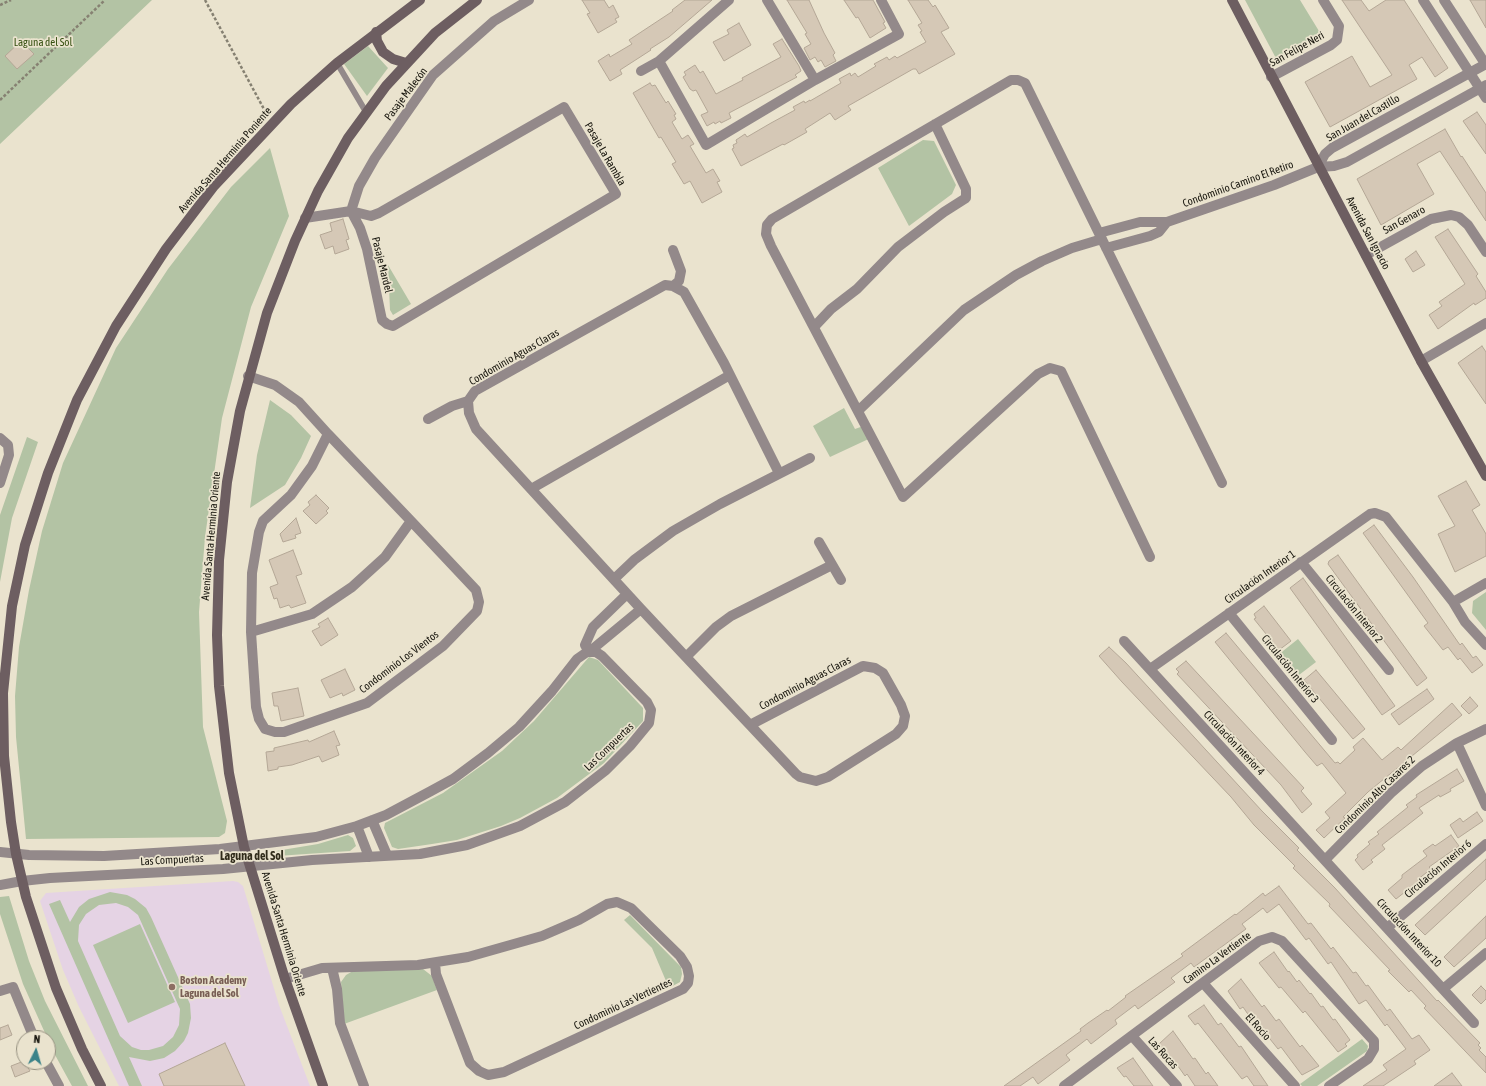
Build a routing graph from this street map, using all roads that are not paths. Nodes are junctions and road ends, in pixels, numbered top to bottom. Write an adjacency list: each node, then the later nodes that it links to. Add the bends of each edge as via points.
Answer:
1 (420, 0): 11 (street, Avenida Santa Herminia Poniente)
2 (477, 0): 14 (street, Avenida Santa Herminia Oriente, via 435,33)
3 (529, 0): 27 (street, Pasaje Malecón, via 494,21 433,76 375,158 359,186)
4 (729, 0): 12 (street)
5 (767, 0): 19 (street)
6 (881, 0): 19 (street, via 898,34)
7 (1232, 0): 18 (street, Avenida San Ignacio)
8 (1323, 0): 18 (street, San Felipe Neri, via 1339,26 1338,40)
9 (1423, 0): 17 (street)
10 (1444, 0): 15 (street)
11 (376, 32): 13 (street, Avenida Santa Herminia Poniente); 14 (street, via 377,41 383,52 393,59)
12 (659, 61): 16 (street); 19 (street, via 706,145)
13 (337, 63): 24 (lane); 81 (street, Avenida Santa Herminia Poniente, via 291,104 242,154 166,249 142,282 112,332 77,400 62,436 24,545 8,635 3,693 4,756)
14 (406, 63): 24 (street, Avenida Santa Herminia Oriente)
15 (1486, 65): 17 (street, San Juan del Castillo)
16 (641, 71)
17 (1470, 72): 20 (street); 21 (street, San Juan del Castillo)
18 (1271, 77): 26 (street, Avenida San Ignacio)
19 (815, 80)
20 (1483, 86): 22 (street); 23 (street)
21 (1429, 95): 23 (street); 26 (street, San Juan del Castillo, via 1332,148)
22 (1486, 98)
23 (1438, 111): 26 (street, via 1347,162 1334,166)
24 (366, 112): 28 (street, Avenida Santa Herminia Oriente, via 333,164)
25 (935, 124): 30 (street, via 1011,80 1025,83); 37 (street, via 966,189 966,198 898,247 858,289 831,309); 37 (street, via 772,219 767,225 766,234 771,246)
26 (1318, 166): 29 (street, Condominio Camino El Retiro); 33 (street, Avenida San Ignacio)
27 (351, 211): 28 (street); 36 (street, Pasaje Mardel, via 367,250 382,320); 36 (street, Pasaje La Rambla, via 371,216 379,214 564,107 616,194 396,325)
28 (305, 218): 40 (street, Avenida Santa Herminia Oriente, via 267,312)
29 (1167, 222): 30 (street, Condominio Camino El Retiro, via 1140,222); 30 (street, Condominio Camino El Retiro, via 1159,232 1150,236)
30 (1102, 240): 42 (street, via 1072,248 1042,261 964,310); 50 (street)
31 (673, 250): 34 (street, via 681,271 679,281)
32 (1486, 252): 33 (street, San Genaro, via 1468,224 1451,215 1431,218)
33 (1366, 255): 38 (street, Avenida San Ignacio)
34 (673, 286): 39 (street, via 684,292); 41 (street, Condominio Aguas Claras, via 665,285 475,391)
35 (1486, 323): 38 (street)
36 (386, 324)
37 (814, 327): 42 (street)
38 (1421, 361): 48 (street, Avenida San Ignacio)
39 (730, 375): 47 (street); 51 (street)
40 (248, 376): 44 (street, Condominio Los Vientos, via 275,385 299,402); 79 (street, Avenida Santa Herminia Oriente, via 227,482 217,620 223,730)
41 (468, 401): 43 (street, via 452,406); 51 (street, Condominio Aguas Claras, via 469,414 476,429)
42 (859, 410): 54 (street, via 903,497 1038,374 1050,368 1060,371)
43 (428, 419)
44 (328, 434): 52 (street, Condominio Los Vientos); 64 (street, Condominio Los Vientos, via 312,466 291,495 273,510 261,526 252,573)
45 (0, 438): 49 (street, via 8,445 9,455)
46 (810, 458): 47 (street)
47 (779, 472): 57 (street, via 673,531 634,560)
48 (1486, 476)
49 (0, 483)
50 (1222, 483)
51 (531, 490): 57 (street, Condominio Aguas Claras)
52 (411, 521): 64 (street, via 386,557 352,587 312,614); 64 (street, Condominio Los Vientos, via 476,590 479,602 477,611 443,646 367,703 284,732 265,729 256,707)
53 (819, 542): 56 (street)
54 (1150, 557)
55 (1301, 562): 61 (street, Circulación Interior 1, via 1370,514 1379,513 1386,517); 63 (street, Circulación Interior 1); 70 (street, Circulación Interior 2)
56 (832, 564): 58 (street); 68 (street, via 731,616)
57 (614, 579): 60 (street, Condominio Aguas Claras)
58 (841, 580)
59 (1486, 583): 61 (street)
60 (627, 594): 62 (street, Condominio Aguas Claras); 67 (street, via 593,627 585,644)
61 (1453, 602): 66 (street, via 1465,622)
62 (641, 609): 67 (street); 68 (street, Condominio Aguas Claras)
63 (1229, 613): 69 (street, Circulación Interior 1); 73 (street, Circulación Interior 3)
64 (250, 632)
65 (1124, 641): 69 (street, Circulación Interior 4)
66 (1486, 645)
67 (589, 652): 76 (street, Las Compuertas, via 579,656 531,714 488,753 453,779); 82 (street, Las Compuertas, via 602,656 649,705 649,723 630,746 606,770 564,802 520,826 486,840 450,849)
68 (686, 657): 71 (street, Condominio Aguas Claras)
69 (1150, 669): 84 (street, Circulación Interior 4)
70 (1389, 670)
71 (750, 725): 71 (street, Condominio Aguas Claras, via 796,774 805,780 816,781 828,777 896,734 903,726 905,716 883,673 875,668 863,666)
72 (1486, 729): 74 (street, Condominio Alto Casares 2)
73 (1332, 740)
74 (1457, 743): 75 (street); 84 (street, Condominio Alto Casares 2, via 1422,766 1391,793)
75 (1486, 806)
76 (372, 820): 77 (street, Las Compuertas); 82 (street)
77 (357, 826): 79 (street, Las Compuertas, via 316,837); 83 (street)
78 (1486, 844): 88 (street, Circulación Interior 6)
79 (244, 847): 81 (street, Las Compuertas, via 135,855); 85 (street, Avenida Santa Herminia Oriente)
80 (0, 852): 81 (street, Las Compuertas)
81 (16, 854): 86 (street, Avenida Santa Herminia Poniente)
82 (387, 855): 83 (street, Las Compuertas)
83 (369, 857): 85 (street, Las Compuertas)
84 (1325, 860): 88 (street, Circulación Interior 10)
85 (251, 867): 86 (street, Las Compuertas); 92 (street, Avenida Santa Herminia Oriente)
86 (22, 881): 87 (street, Las Compuertas); 101 (street, Avenida Santa Herminia Poniente, via 56,988)
87 (0, 885)
88 (1387, 928): 94 (street, Circulación Interior 10)
89 (1486, 953): 94 (street)
90 (434, 963): 90 (street, Condominio Las Vertientes, via 484,954 542,936 592,914 607,904 617,902 631,908 680,956 689,976 688,983 683,989 504,1072 488,1075 470,1063); 91 (street, Condominio Las Vertientes)
91 (332, 968): 92 (street, Condominio Las Vertientes, via 317,969); 103 (street, via 338,994 340,1023)
92 (285, 979): 102 (street, Avenida Santa Herminia Oriente)
93 (1203, 983): 98 (street, Camino La Vertiente); 106 (street, El Rocio); 107 (street, Camino La Vertiente, via 1259,941 1272,937 1282,941 1374,1041 1374,1049 1368,1059)
94 (1443, 989): 96 (street, Circulación Interior 10)
95 (0, 991): 97 (street, via 13,987)
96 (1474, 1023)
97 (31, 1030)
98 (1132, 1036): 104 (street, Camino La Vertiente); 105 (street, Las Rocas)
99 (50, 1070): 100 (street)
100 (58, 1086)
101 (101, 1086)
102 (323, 1086)
103 (364, 1086)
104 (1064, 1086)
105 (1177, 1086)
106 (1295, 1086)
107 (1329, 1086)

